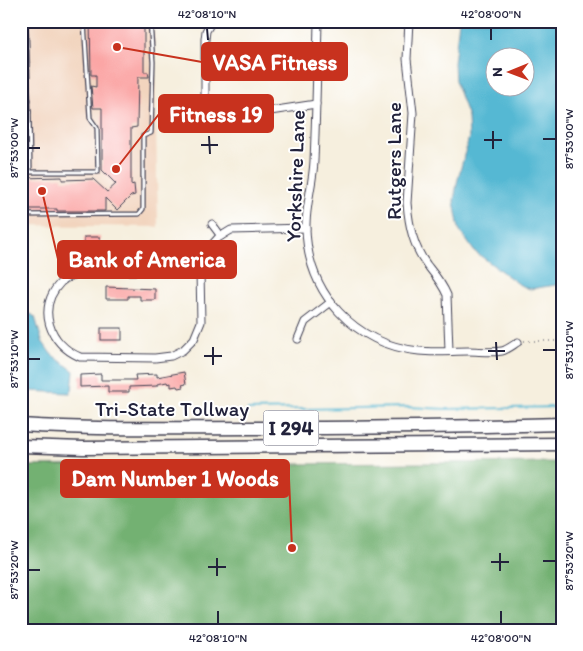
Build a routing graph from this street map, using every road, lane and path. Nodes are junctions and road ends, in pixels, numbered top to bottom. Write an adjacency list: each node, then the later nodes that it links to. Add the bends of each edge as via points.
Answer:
1 (26, 21): 8 (lane)
2 (84, 21): 19 (lane, via 90,118 97,128 98,172)
3 (150, 21): 20 (lane, via 153,62 151,133 143,136 143,210 139,214)
4 (318, 21): 13 (street, Yorkshire Lane)
5 (409, 21): 29 (street, Rutgers Lane, via 407,59 413,114 407,203 416,246 447,294)
6 (210, 22): 16 (street, via 205,40 205,102)
7 (21, 51): 8 (lane)
8 (26, 51): 9 (lane)
9 (26, 60): 10 (lane); 12 (lane)
10 (21, 61)
11 (21, 100): 12 (lane)
12 (29, 100): 14 (lane)
13 (316, 104): 16 (street, via 224,118); 22 (street, Yorkshire Lane, via 313,178)
14 (29, 112): 15 (lane); 19 (lane)
15 (21, 113)
16 (211, 115): 17 (street)
17 (206, 121)
18 (21, 172): 19 (lane)
19 (30, 172)
20 (21, 215)
21 (212, 224): 23 (street)
22 (306, 228): 23 (street, via 231,230); 25 (street, Yorkshire Lane, via 314,270)
23 (221, 236): 24 (street, via 208,249)
24 (200, 271): 24 (street, via 86,271 73,275 62,282 53,294 49,323 54,336 62,347 80,357 171,356 184,350 194,339 201,322)
25 (331, 302): 26 (street, via 305,322); 29 (street, Yorkshire Lane, via 351,324 379,341 407,350)
26 (298, 339)
27 (562, 341): 28 (path)
28 (518, 342): 29 (street, Yorkshire Lane, via 504,351)
29 (449, 351)
30 (562, 424): 31 (highway, Tri-State Tollway / I 294, via 236,428)
31 (21, 425)
32 (562, 444): 33 (highway, Tri-State Tollway / I 294)
33 (21, 446)

